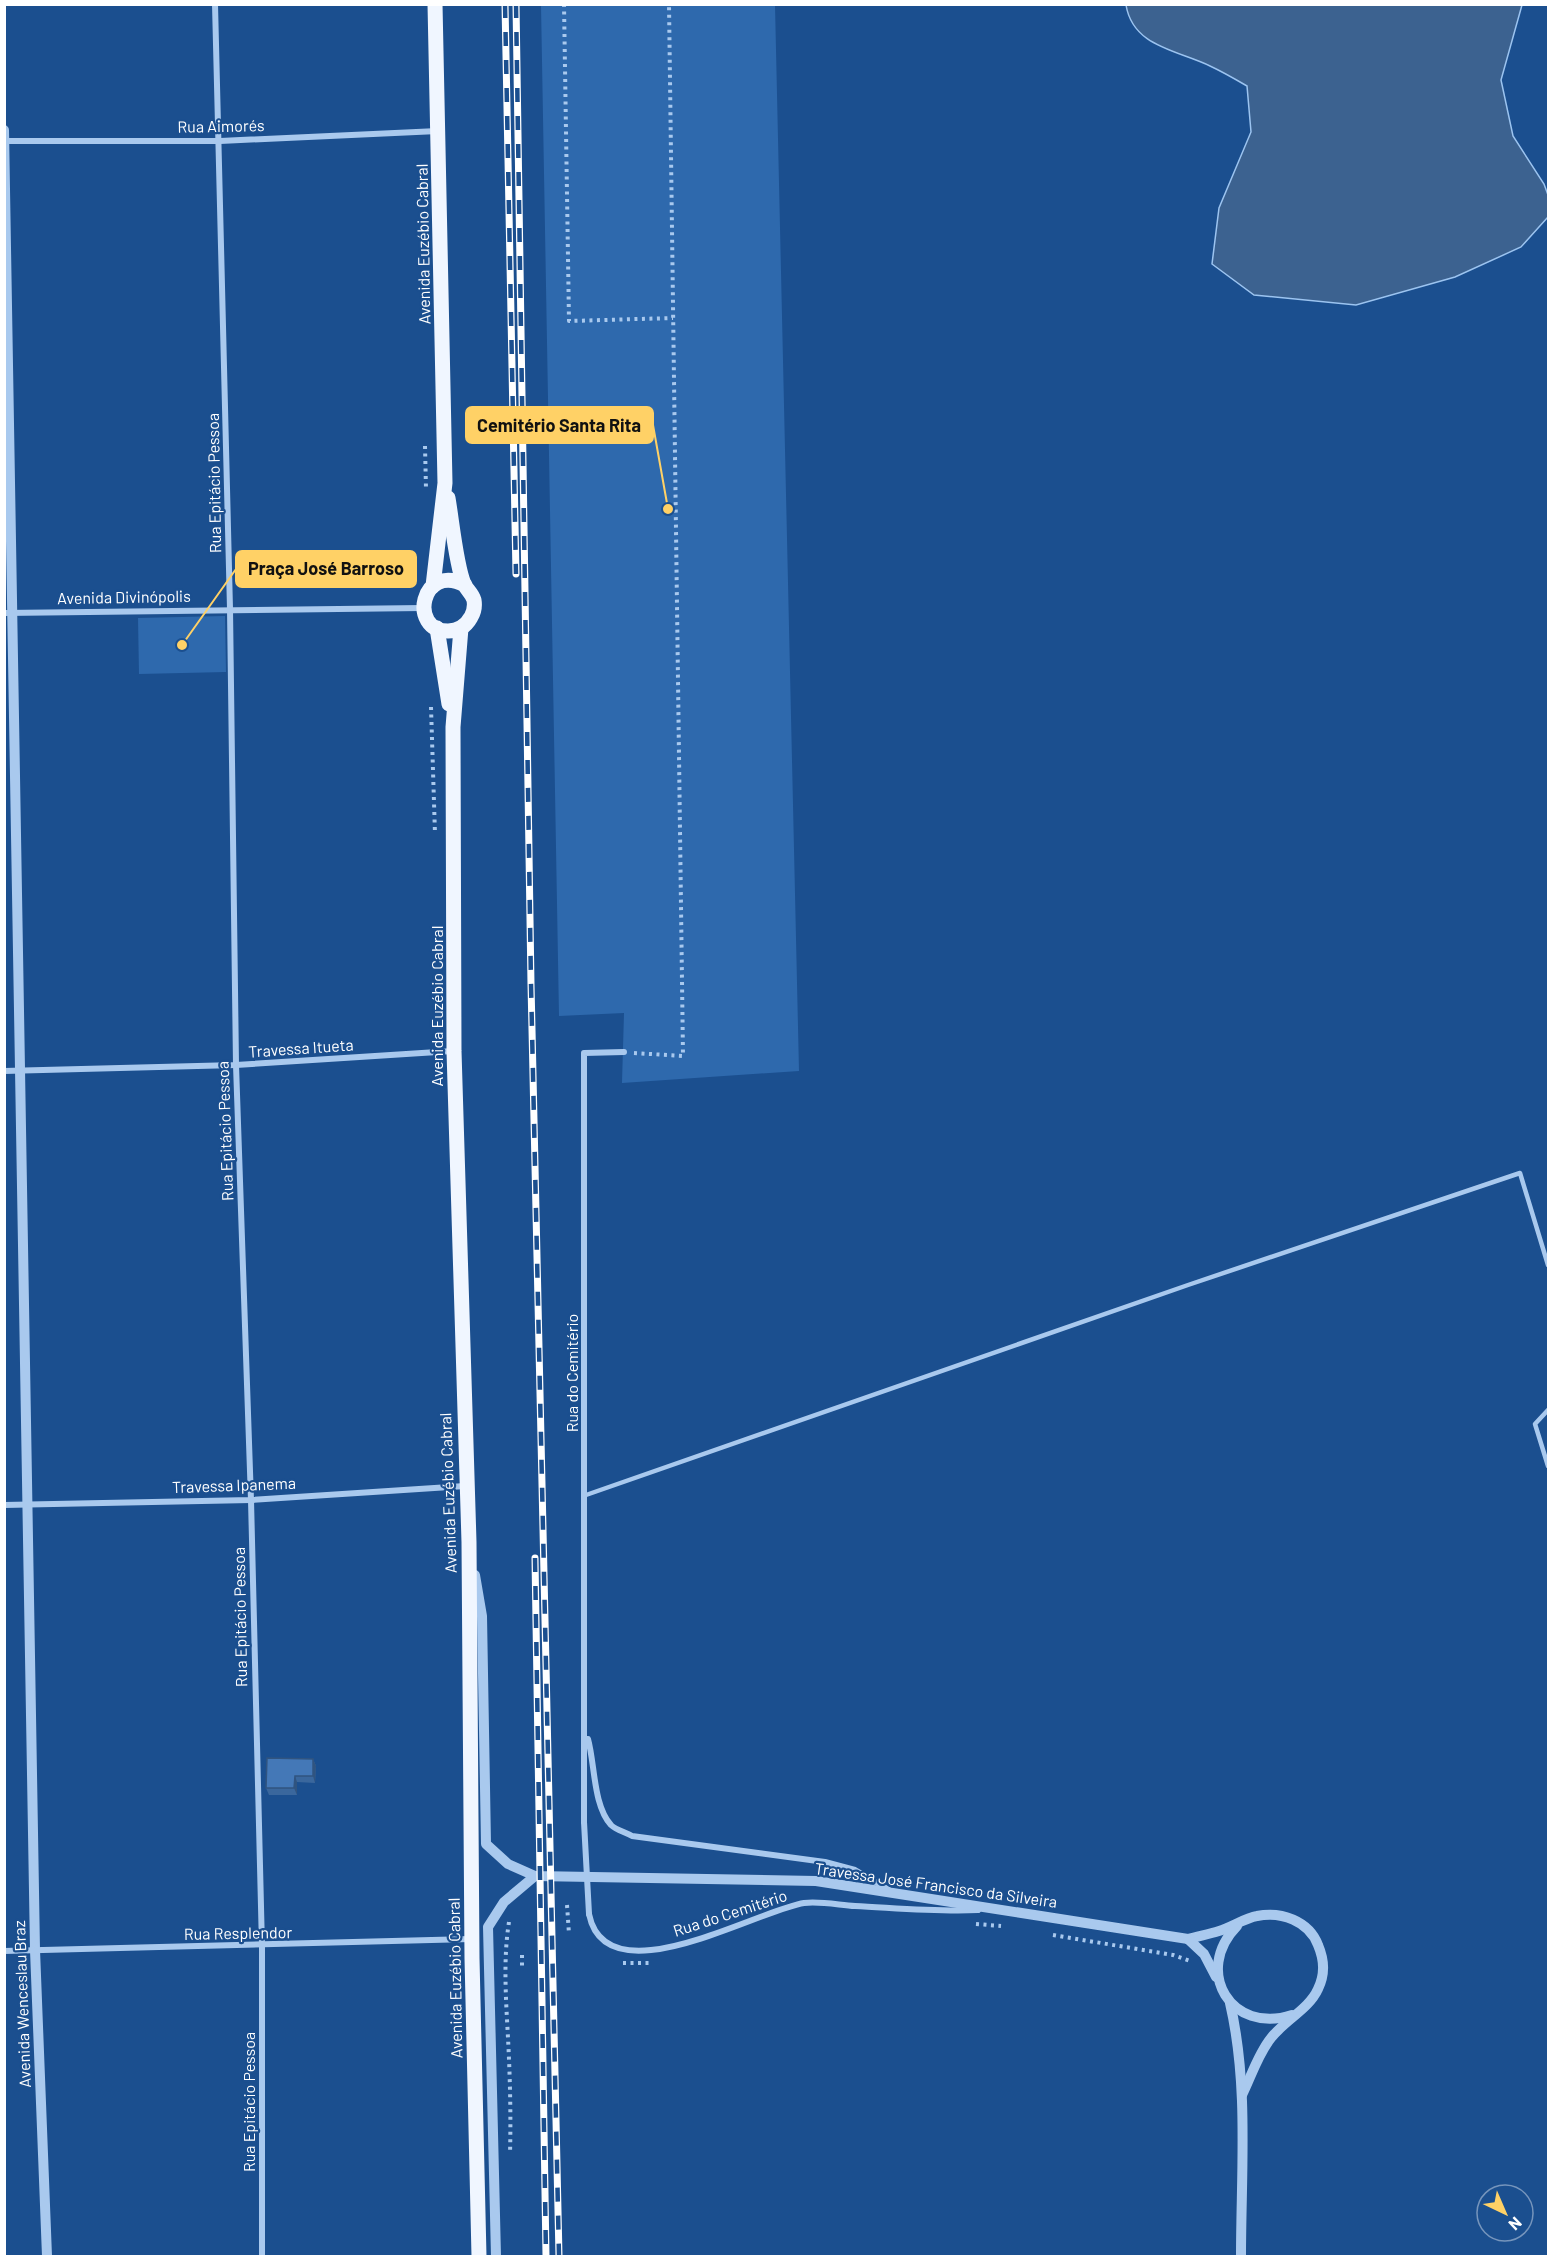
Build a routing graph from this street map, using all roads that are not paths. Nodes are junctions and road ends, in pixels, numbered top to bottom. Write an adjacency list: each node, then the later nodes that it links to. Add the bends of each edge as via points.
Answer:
1 (215, 4): 6 (street, Rua Epitácio Pessoa)
2 (435, 4): 4 (main road, Avenida Euzébio Cabral)
3 (4, 130): 5 (street, Avenida Wenceslau Braz)
4 (438, 131): 6 (street, Rua Aimorés); 7 (main road, Avenida Euzébio Cabral)
5 (5, 141): 6 (street, Rua Aimorés); 12 (street, Avenida Wenceslau Braz)
6 (220, 141): 11 (street, Rua Epitácio Pessoa)
7 (445, 483): 8 (main road, Avenida Euzébio Cabral); 9 (main road, Avenida Euzébio Cabral)
8 (465, 585): 9 (main road, via 449,580); 14 (main road, Avenida Euzébio Cabral, via 474,599 474,608)
9 (433, 586): 10 (main road)
10 (423, 608): 11 (street, Avenida Divinópolis); 13 (main road)
11 (230, 609): 12 (street, Avenida Divinópolis); 18 (street, Rua Epitácio Pessoa)
12 (8, 613): 20 (street, Avenida Wenceslau Braz)
13 (437, 628): 14 (main road); 15 (main road, Avenida Euzébio Cabral)
14 (461, 628): 15 (main road, Avenida Euzébio Cabral)
15 (453, 727): 16 (main road, Avenida Euzébio Cabral)
16 (454, 1051): 18 (street, Travessa Itueta); 24 (main road, Avenida Euzébio Cabral)
17 (624, 1052): 25 (street, Rua do Cemitério, via 584,1053)
18 (236, 1065): 20 (street, Travessa Itueta); 26 (street, Rua Epitácio Pessoa)
19 (4, 1071): 20 (street, Travessa Itueta)
20 (18, 1071): 28 (street, Avenida Wenceslau Braz)
21 (1548, 1265): 25 (lane, via 1520,1173)
22 (1548, 1410): 23 (lane, via 1535,1424)
23 (1548, 1466)
24 (465, 1486): 26 (street, Travessa Ipanema); 29 (main road, Avenida Euzébio Cabral)
25 (586, 1495): 30 (street, Rua do Cemitério)
26 (251, 1500): 28 (street, Travessa Ipanema); 37 (street, Rua Epitácio Pessoa)
27 (4, 1505): 28 (street, Travessa Ipanema)
28 (28, 1505): 38 (street, Avenida Wenceslau Braz)
29 (469, 1542): 31 (street, Travessa José Francisco da Silveira, via 482,1616 486,1844 508,1864); 36 (main road, Avenida Euzébio Cabral)
30 (586, 1732): 32 (street, Rua do Cemitério, via 598,1801 612,1826 632,1836 825,1862 855,1870); 33 (street, Rua do Cemitério, bridge, via 584,1822 589,1914 597,1934 612,1946 635,1953 665,1948 805,1903 945,1911)
31 (535, 1876): 32 (street, Travessa José Francisco da Silveira, via 816,1881); 47 (street, via 504,1902 488,1927)
32 (892, 1891): 33 (street, Travessa José Francisco da Silveira)
33 (1007, 1910): 35 (street, Travessa José Francisco da Silveira)
34 (1239, 1924): 35 (street, Travessa José Francisco da Silveira); 40 (street, Travessa José Francisco da Silveira, via 1227,1936 1219,1953); 42 (street, Travessa José Francisco da Silveira, via 1255,1916 1281,1916 1305,1926 1316,1940 1323,1973 1318,1989)
35 (1188, 1939): 40 (street, Travessa José Francisco da Silveira, via 1204,1954)
36 (472, 1940): 37 (street, Rua Resplendor); 46 (main road, Avenida Euzébio Cabral)
37 (262, 1947): 38 (street, Rua Resplendor); 45 (street, Rua Epitácio Pessoa)
38 (35, 1950): 39 (street, Rua Resplendor); 44 (street, Avenida Wenceslau Braz)
39 (4, 1952)
40 (1221, 1988): 41 (street, Travessa José Francisco da Silveira)
41 (1230, 2002): 42 (street, Travessa José Francisco da Silveira, via 1261,2019); 43 (street, Travessa José Francisco da Silveira)
42 (1295, 2014): 43 (street, Travessa José Francisco da Silveira, via 1270,2038)
43 (1242, 2095): 48 (street, Travessa José Francisco da Silveira)
44 (47, 2256)
45 (262, 2256)
46 (479, 2256)
47 (496, 2256)
48 (1241, 2256)

